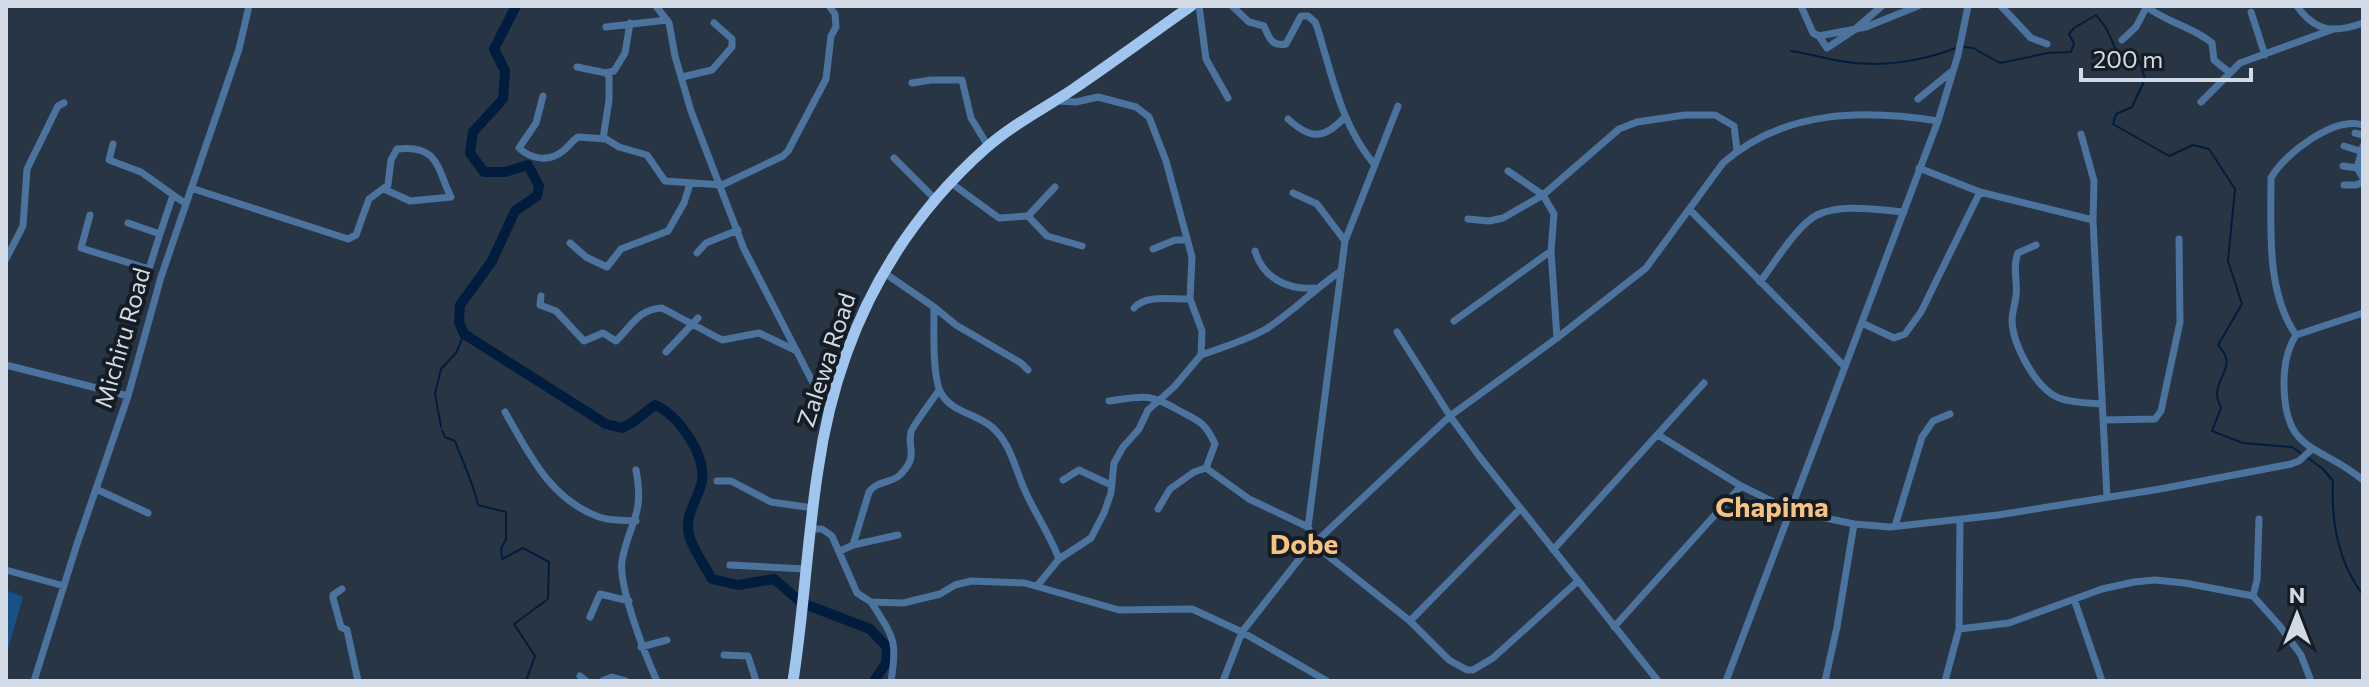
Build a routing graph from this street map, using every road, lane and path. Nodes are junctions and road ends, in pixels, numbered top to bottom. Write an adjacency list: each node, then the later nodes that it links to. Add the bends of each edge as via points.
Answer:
1 (249, 6): 61 (street, Michiru Road)
2 (656, 6): 15 (street)
3 (829, 6): 58 (street, via 836,27 826,79 786,154)
4 (1191, 6): 34 (highway, Zalewa Road)
5 (1199, 6): 32 (street, via 1206,59)
6 (1232, 6): 38 (street, via 1249,22 1264,26 1278,45 1286,44 1301,16 1315,22)
7 (1801, 6): 20 (street, via 1819,36)
8 (1882, 6): 20 (street)
9 (1918, 6): 20 (street)
10 (1968, 6): 26 (street)
11 (2001, 6): 23 (street, via 2031,38)
12 (2297, 6): 21 (street)
13 (2147, 7): 22 (street); 28 (street, via 2205,37 2212,43 2214,60)
14 (2251, 12): 24 (street)
15 (667, 20): 16 (street); 29 (street)
16 (630, 23): 19 (street); 27 (street, via 625,53 614,71)
17 (714, 23): 29 (street, via 732,39 732,47 712,70)
18 (2363, 23): 21 (street)
19 (606, 27)
20 (1854, 30)
21 (2331, 30): 24 (street)
22 (2122, 40)
23 (2047, 44)
24 (2265, 55): 28 (street, via 2240,63)
25 (577, 67): 27 (street)
26 (1953, 70): 33 (street); 40 (street)
27 (606, 73): 43 (street, via 611,84)
28 (2230, 73): 35 (street)
29 (682, 77): 58 (street, via 701,140)
30 (912, 83): 45 (street, via 962,80 969,113)
31 (543, 96): 43 (street, via 521,151 544,159 563,151 575,138)
32 (1228, 98)
33 (1918, 99)
34 (1055, 101): 45 (highway, Zalewa Road); 79 (street, via 1098,97 1136,107 1149,117)
35 (2201, 102)
36 (64, 103): 88 (street, via 27,169 23,226)
37 (1398, 106): 50 (street)
38 (1344, 118): 39 (street, via 1316,135); 50 (street)
39 (1288, 119)
40 (1938, 121): 47 (street, via 1869,114 1821,117); 52 (street)
41 (2363, 125): 103 (street, via 2334,126 2271,178 2273,264 2287,322)
42 (2081, 134): 74 (street, via 2094,181)
43 (603, 139): 57 (street, via 649,157 662,180)
44 (113, 144): 65 (street, via 109,160 141,172)
45 (988, 146): 56 (highway, Zalewa Road)
46 (2344, 146): 48 (street)
47 (1737, 150): 66 (street, via 1734,126 1720,116 1637,122 1611,135); 69 (street)
48 (2362, 150): 53 (street)
49 (894, 158): 67 (street)
50 (1374, 164): 80 (street)
51 (2343, 166): 53 (street)
52 (1919, 168): 63 (street); 70 (street)
53 (2357, 168): 55 (street)
54 (1508, 171): 66 (street)
55 (2363, 180): 59 (street)
56 (951, 183): 67 (highway, Zalewa Road); 72 (street, via 999,218)
57 (690, 184): 58 (street); 81 (street, via 668,231 621,249 607,267)
58 (722, 185): 76 (street)
59 (2344, 185)
60 (1055, 187): 72 (street)
61 (191, 188): 62 (street, via 348,239 356,235 369,199); 68 (street, Michiru Road)
62 (384, 189): 62 (street, via 393,154 408,148 435,160 451,197 410,201)
63 (1980, 192): 74 (street); 100 (street, via 1905,334 1894,338)
64 (1293, 193): 80 (street, via 1317,204)
65 (173, 195): 68 (street); 77 (street)
66 (1543, 195): 73 (street, via 1503,218); 86 (street, via 1554,214)
67 (936, 200): 90 (highway, Zalewa Road)
68 (186, 204): 113 (street, Michiru Road)
69 (1690, 210): 91 (street); 104 (street, via 1646,268)
70 (1904, 212): 91 (street, via 1837,210 1815,216); 100 (street)
71 (90, 215): 77 (street, via 81,248 149,269)
72 (1028, 216): 83 (street, via 1047,236)
73 (1468, 219)
74 (2093, 220): 116 (street)
75 (128, 223): 77 (street)
76 (738, 230): 87 (street, via 706,243); 106 (street)
77 (160, 234)
78 (2179, 239): 121 (street, via 2180,322 2161,411 2155,419)
79 (1187, 240): 84 (street); 94 (street, via 1193,264)
80 (1345, 241): 89 (street)
81 (570, 243)
82 (2036, 245): 116 (street, via 2016,259 2012,324 2031,374 2048,393)
83 (1082, 246)
84 (1153, 249)
85 (1255, 251): 92 (street, via 1264,270 1281,284)
86 (1551, 251): 99 (street); 104 (street)
87 (697, 253)
88 (6, 259)
89 (1341, 271): 92 (street); 143 (street)
90 (883, 272): 95 (street); 118 (highway, Zalewa Road, via 856,329)
91 (1760, 282): 109 (street)
92 (1315, 288): 107 (street, via 1265,330)
93 (541, 296): 101 (street, via 540,305 556,311 584,341 603,333 616,341 634,319 653,309 668,310)
94 (1190, 299): 96 (street, via 1149,299); 107 (street, via 1202,331)
95 (934, 307): 110 (street); 112 (street)
96 (1134, 308)
97 (2363, 313): 103 (street)
98 (698, 318): 101 (street)
99 (1454, 321)
100 (1862, 323): 109 (street)
101 (692, 326): 105 (street); 106 (street, via 722,340 759,333)
102 (1397, 332): 120 (street)
103 (2296, 335): 123 (street, via 2284,368 2284,402 2291,430)
104 (1557, 338): 120 (street)
105 (666, 352)
106 (799, 352): 118 (street)
107 (1201, 355): 114 (street)
108 (6, 365): 113 (street)
109 (1844, 366): 136 (street)
110 (1028, 370)
111 (1704, 383): 122 (street)
112 (939, 390): 147 (street, via 912,432 913,454 903,471 869,492); 150 (street, via 949,403 993,428 1006,445)
113 (128, 396): 131 (street, Michiru Road)
114 (1161, 399): 115 (street); 124 (street, via 1205,424 1215,444); 129 (street, via 1145,414 1114,463)
115 (1109, 401)
116 (2102, 404): 121 (street)
117 (505, 412): 139 (street, via 537,470 557,490 600,517)
118 (829, 414): 133 (highway, Zalewa Road)
119 (1950, 414): 142 (street, via 1933,421 1922,437)
120 (1450, 416): 135 (street); 146 (street)
121 (2103, 420): 132 (street)
122 (1658, 435): 130 (street); 148 (street)
123 (2311, 450): 127 (street); 132 (street, via 2291,464)
124 (1206, 468): 134 (street, via 1170,489); 143 (street, via 1267,510)
125 (636, 470): 139 (street)
126 (1063, 480): 129 (street, via 1079,470)
127 (2363, 480)
128 (717, 481): 133 (street, via 736,483 771,502)
129 (1111, 485): 150 (street, via 1091,538)
130 (1741, 486): 136 (street); 164 (street)
131 (96, 489): 137 (street); 155 (street, Michiru Road)
132 (2107, 497): 140 (street)
133 (813, 508): 144 (highway, Zalewa Road)
134 (1158, 509)
135 (1520, 509): 148 (street); 163 (street)
136 (1792, 511): 141 (street); 181 (street)
137 (148, 513)
138 (2259, 519): 158 (street)
139 (636, 521): 160 (street, via 621,564)
140 (1960, 521): 142 (street); 165 (street)
141 (1854, 524): 142 (street); 182 (street)
142 (1895, 526)
143 (1308, 527): 146 (street)
144 (810, 529): 149 (street, via 832,536); 152 (highway, Zalewa Road)
145 (898, 535): 147 (street)
146 (1315, 542): 163 (street); 166 (street)
147 (853, 545): 149 (street)
148 (1553, 550): 154 (street)
149 (840, 551): 161 (street, via 857,593)
150 (1059, 559): 156 (street)
151 (730, 565): 152 (street)
152 (805, 569): 176 (highway, Zalewa Road)
153 (6, 570): 155 (street)
154 (1578, 581): 163 (street, via 1473,670 1457,667); 164 (street)
155 (64, 586): 170 (street, Michiru Road)
156 (1037, 586): 161 (street, via 971,581 903,603); 166 (street, via 1119,610 1192,609)
157 (342, 589): 171 (street, via 333,598 341,627 347,630)
158 (2253, 596): 159 (street, via 2155,580); 185 (street, via 2301,655)
159 (2074, 599): 165 (street, via 2009,623); 184 (street)
160 (629, 601): 162 (street, via 600,594); 168 (street)
161 (871, 602): 177 (street, via 892,636)
162 (590, 617)
163 (1410, 621)
164 (1614, 627): 180 (street)
165 (1959, 629): 183 (street)
166 (1242, 632): 178 (street); 179 (street)
167 (667, 640): 168 (street)
168 (641, 647): 174 (street)
169 (724, 655): 175 (street, via 748,656)
170 (34, 681)
171 (358, 681)
172 (602, 681): 173 (street)
173 (626, 681)
174 (657, 681)
175 (756, 681)
176 (793, 681)
177 (891, 681)
178 (1223, 681)
179 (1327, 681)
180 (1658, 681)
181 (1726, 681)
182 (1825, 681)
183 (1945, 681)
184 (2102, 681)
185 (2311, 681)

